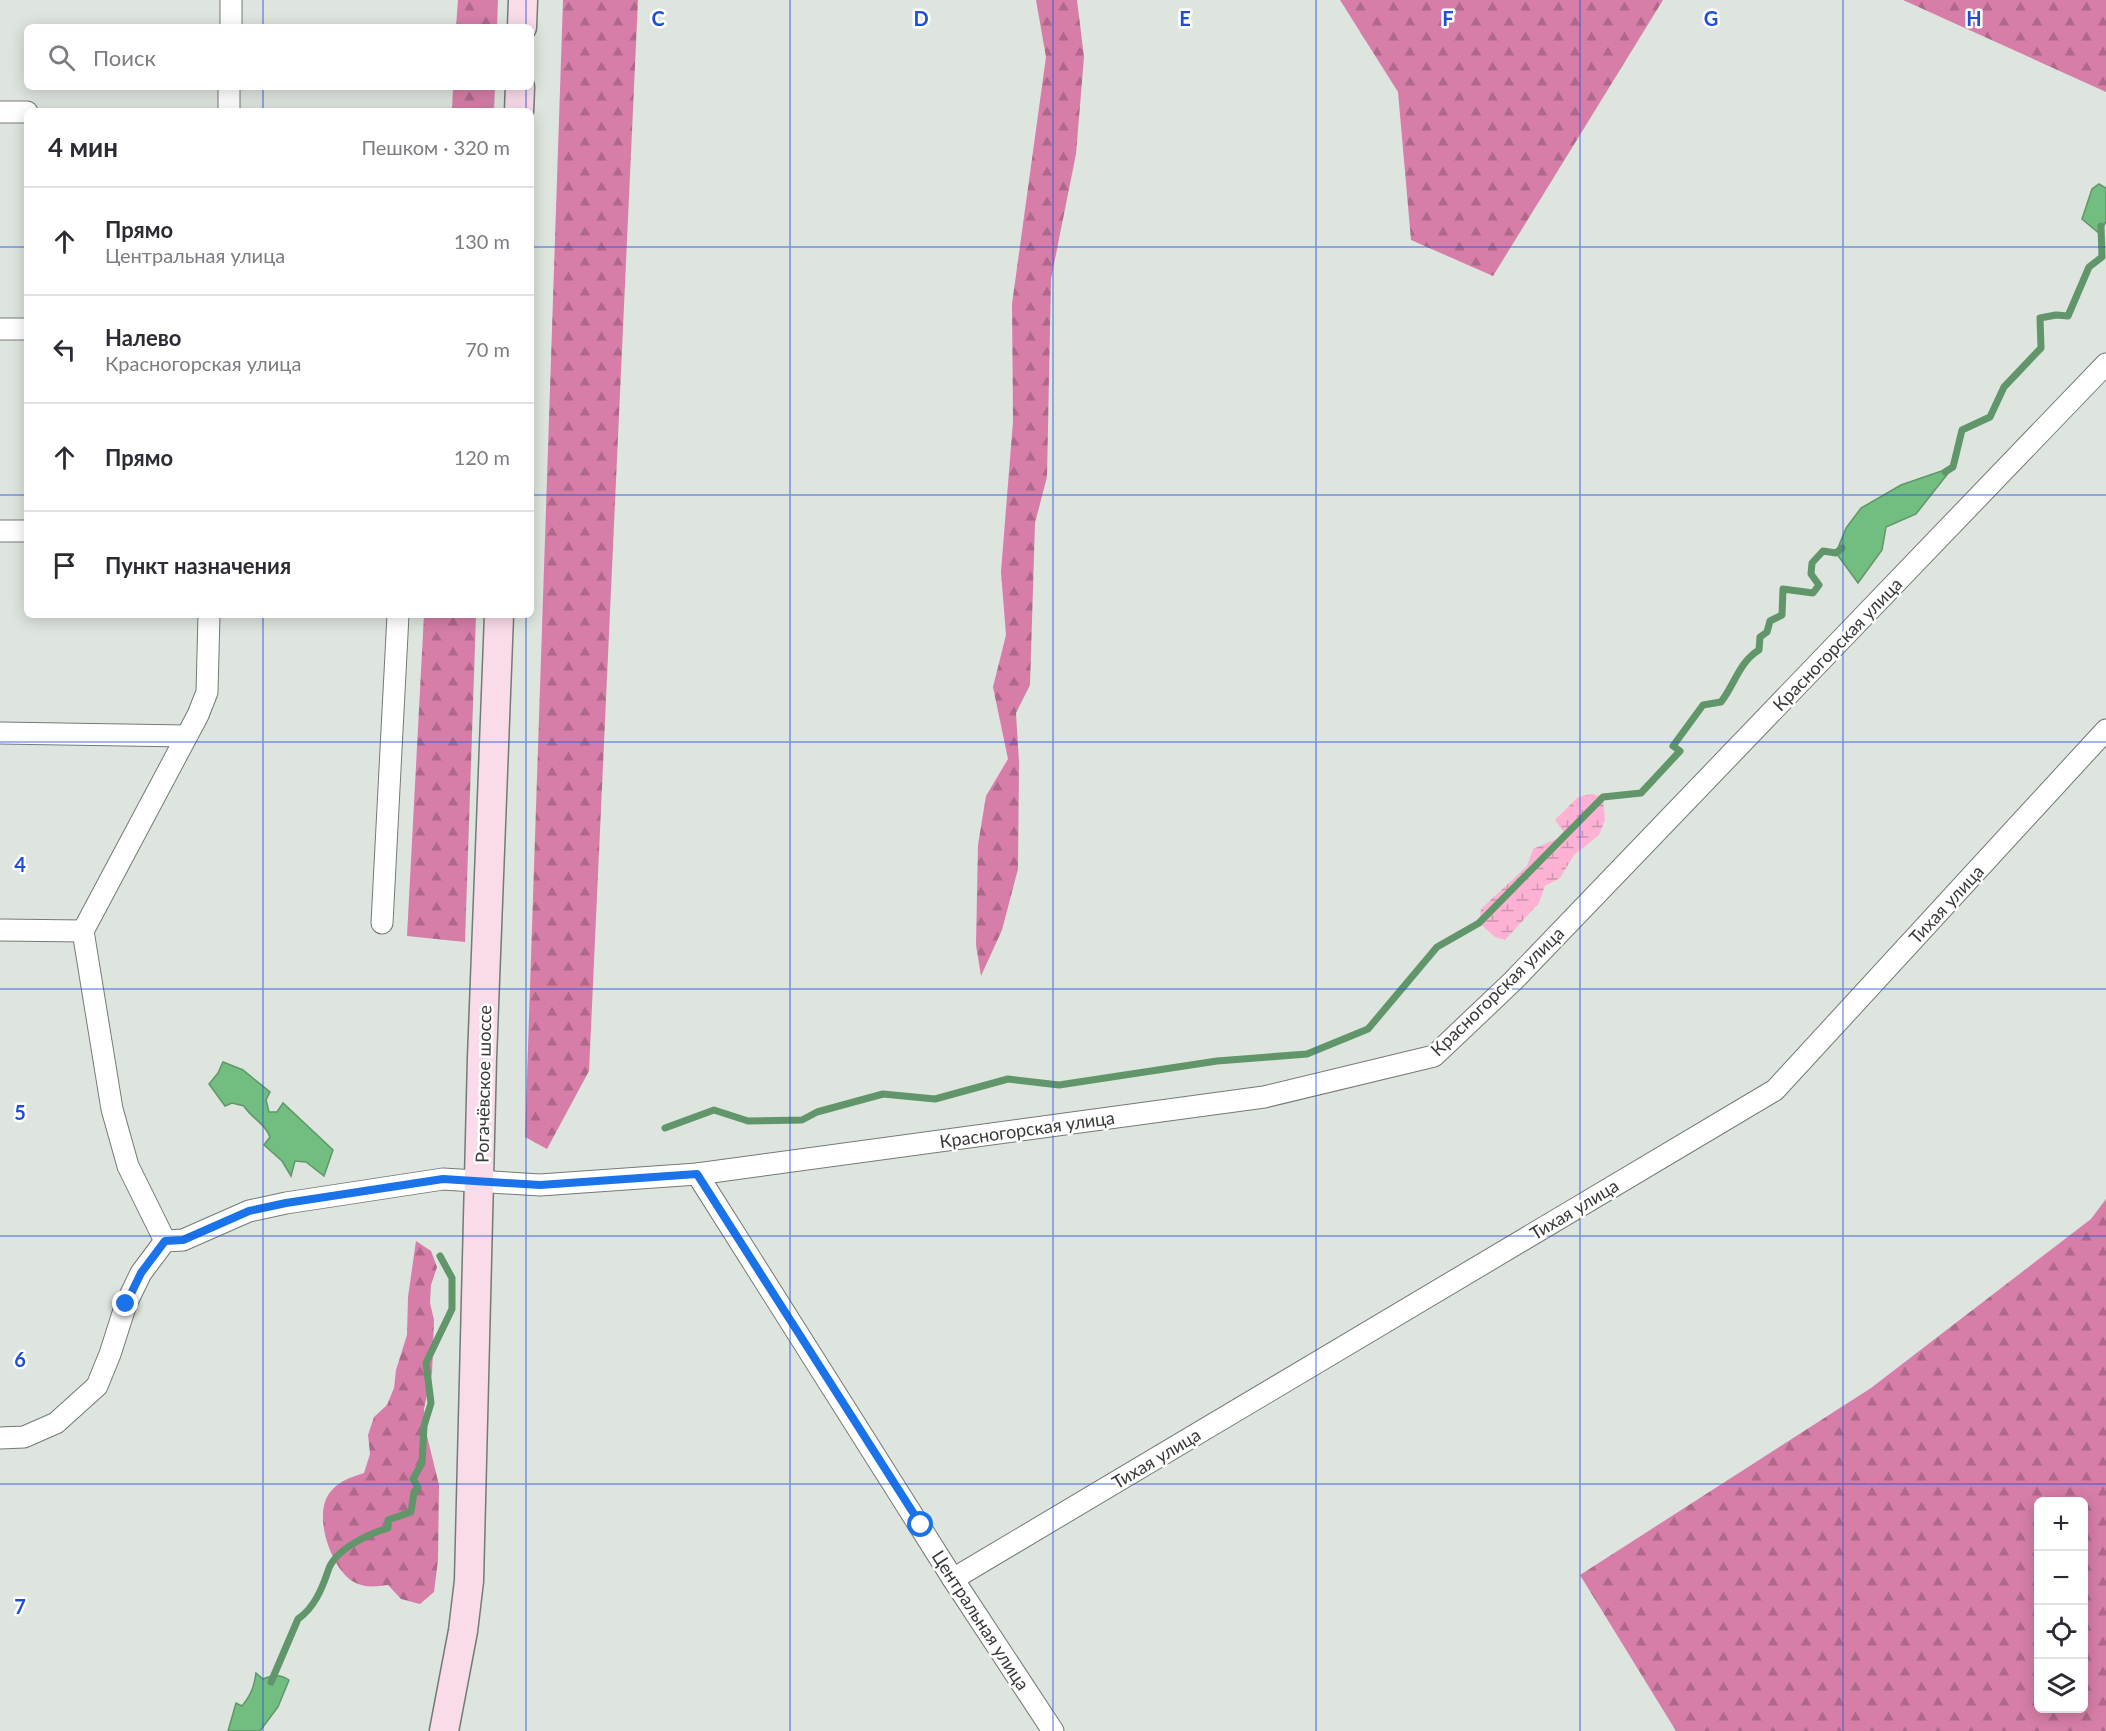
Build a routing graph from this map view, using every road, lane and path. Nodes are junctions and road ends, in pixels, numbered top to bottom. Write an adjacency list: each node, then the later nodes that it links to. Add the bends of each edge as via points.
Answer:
1 (231, 0): 3 (street)
2 (524, 0): 4 (main road)
3 (231, 24)
4 (522, 24)
5 (229, 90): 7 (street)
6 (520, 90): 8 (main road)
7 (229, 108)
8 (519, 108)
9 (0, 112): 10 (street)
10 (24, 112)
11 (0, 329): 12 (street)
12 (24, 329)
13 (2106, 364): 25 (street, Красногорская улица, via 1513,981 1434,1056 1264,1097)
14 (0, 531): 15 (street)
15 (24, 531)
16 (209, 618): 21 (street, via 207,692)
17 (398, 618): 22 (street)
18 (500, 618): 26 (main road, Рогачёвское шоссе)
19 (2106, 730): 29 (street, Тихая улица, via 1775,1090)
20 (0, 733): 21 (street)
21 (186, 736): 24 (street)
22 (382, 923)
23 (0, 930): 24 (street)
24 (83, 931): 27 (street, via 112,1109 128,1166)
25 (697, 1174): 26 (street, Красногорская улица, via 540,1185); 29 (street, Центральная улица)
26 (481, 1180): 27 (street, Красногорская улица, via 443,1179 286,1203 249,1211 183,1240); 30 (main road, Рогачёвское шоссе, via 468,1581 464,1631)
27 (165, 1241): 28 (street, via 141,1273 126,1304 97,1386 56,1422 24,1437)
28 (0, 1438)
29 (953, 1579): 31 (street, Центральная улица)
30 (444, 1731)
31 (1053, 1731)

